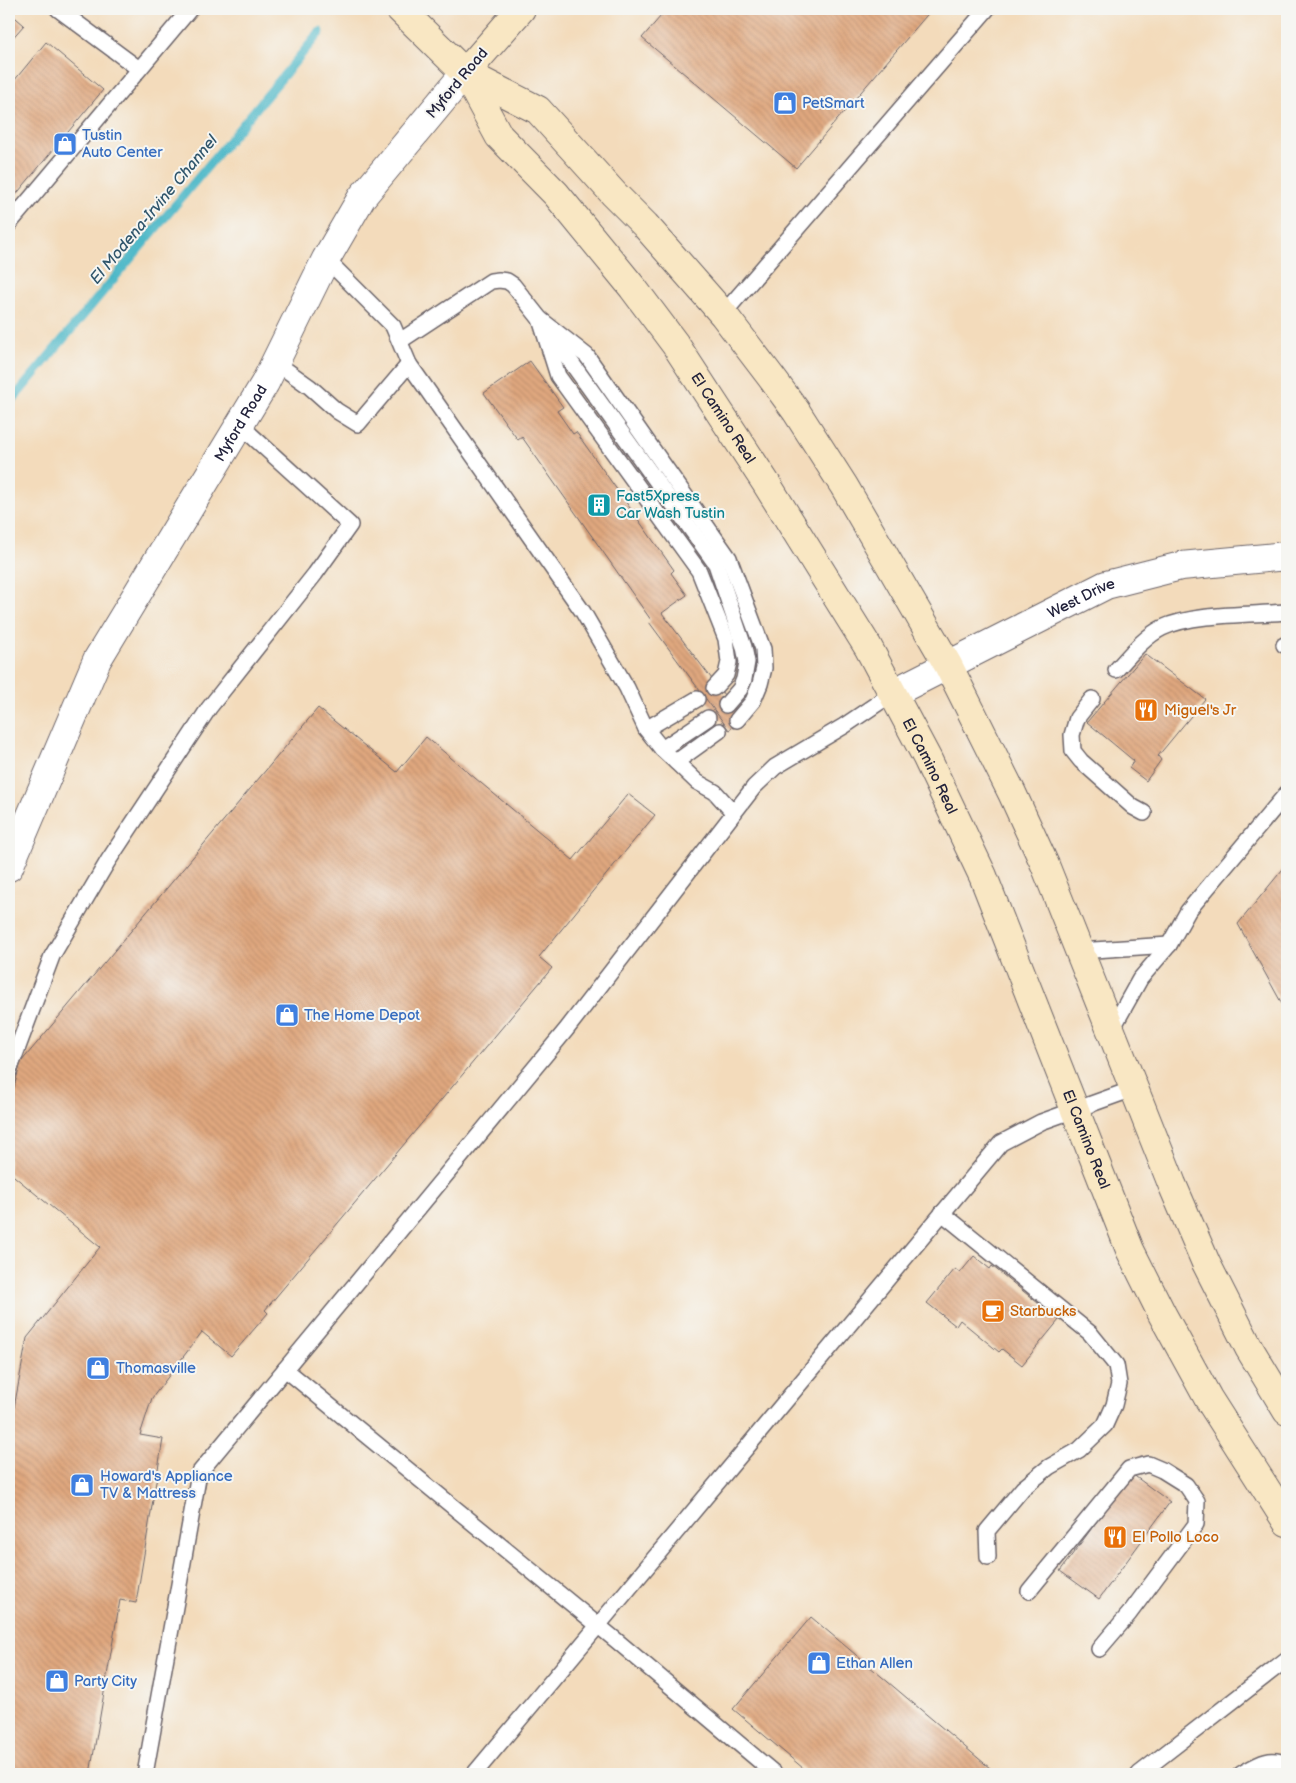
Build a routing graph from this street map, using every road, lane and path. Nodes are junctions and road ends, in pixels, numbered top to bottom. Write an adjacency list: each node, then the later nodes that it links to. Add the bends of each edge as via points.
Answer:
1 (58, 9): 6 (lane)
2 (190, 9): 6 (lane)
3 (521, 9): 7 (main road, Myford Road)
4 (987, 9): 10 (lane)
5 (405, 13): 7 (main road, El Camino Real)
6 (138, 70): 8 (lane)
7 (465, 72): 9 (street, Myford Road, via 362,196); 10 (main road, El Camino Real, via 538,110); 21 (main road, El Camino Real, via 499,136 556,194 675,344 812,556)
8 (9, 224)
9 (326, 259): 12 (lane, via 393,326); 13 (street, Myford Road)
10 (723, 314): 18 (main road, El Camino Real, via 796,411 844,486)
11 (540, 319): 12 (lane, via 513,285 507,281 491,281); 20 (lane, via 558,376 699,571 726,638 729,662 726,675); 24 (lane, via 716,564 747,662 740,690); 26 (lane, via 587,356 729,558 763,649 764,668 753,701)
12 (400, 341): 14 (lane)
13 (275, 362): 14 (lane, via 358,424); 15 (street, Myford Road)
14 (409, 364): 27 (lane, via 583,612 627,688)
15 (240, 425): 34 (street, Myford Road, via 97,660); 38 (lane, via 350,525 209,708 108,861 52,956)
16 (1287, 556): 18 (street, West Drive, via 1181,566 1106,585)
17 (1287, 612): 19 (lane, via 1192,619 1161,628)
18 (948, 665): 21 (street, West Drive); 36 (main road, El Camino Real, via 1041,856)
19 (1116, 670)
20 (714, 688)
21 (893, 694): 32 (lane, via 775,766); 40 (main road, El Camino Real, via 982,876)
22 (1092, 698): 33 (lane, via 1077,718 1072,735 1073,751 1133,807)
23 (697, 699): 27 (lane)
24 (726, 705)
25 (708, 718): 29 (lane)
26 (737, 720)
27 (646, 729): 29 (lane)
28 (719, 731): 30 (lane)
29 (662, 749): 30 (lane)
30 (676, 762): 32 (lane, via 697,782 715,792)
31 (1287, 793): 35 (lane, via 1188,911)
32 (733, 812): 42 (lane, via 566,1030)
33 (1144, 813)
34 (9, 867)
35 (1169, 945): 36 (lane); 37 (lane, via 1140,979)
36 (1079, 950): 37 (main road, El Camino Real)
37 (1111, 1031): 39 (main road, El Camino Real)
38 (9, 1071)
39 (1133, 1089): 40 (lane); 43 (main road, El Camino Real, via 1206,1263 1249,1348)
40 (1074, 1109): 41 (lane, via 1001,1143); 44 (main road, El Camino Real, via 1130,1250 1162,1314 1208,1398)
41 (942, 1213): 45 (lane, via 1090,1333 1116,1365 1119,1384 1105,1425 1079,1450 1022,1488 987,1531); 47 (lane)
42 (285, 1369): 47 (lane); 51 (lane, via 199,1473)
43 (1287, 1411)
44 (1287, 1522)
45 (988, 1557)
46 (1029, 1591): 48 (lane, via 1129,1469 1148,1464 1186,1485 1197,1501 1196,1524)
47 (598, 1625): 52 (lane); 53 (lane)
48 (1099, 1649)
49 (1287, 1659): 54 (lane)
50 (1287, 1765): 55 (lane, via 1279,1760 1268,1761)
51 (145, 1774)
52 (474, 1774)
53 (775, 1774)
54 (1139, 1774)
55 (1240, 1774)

